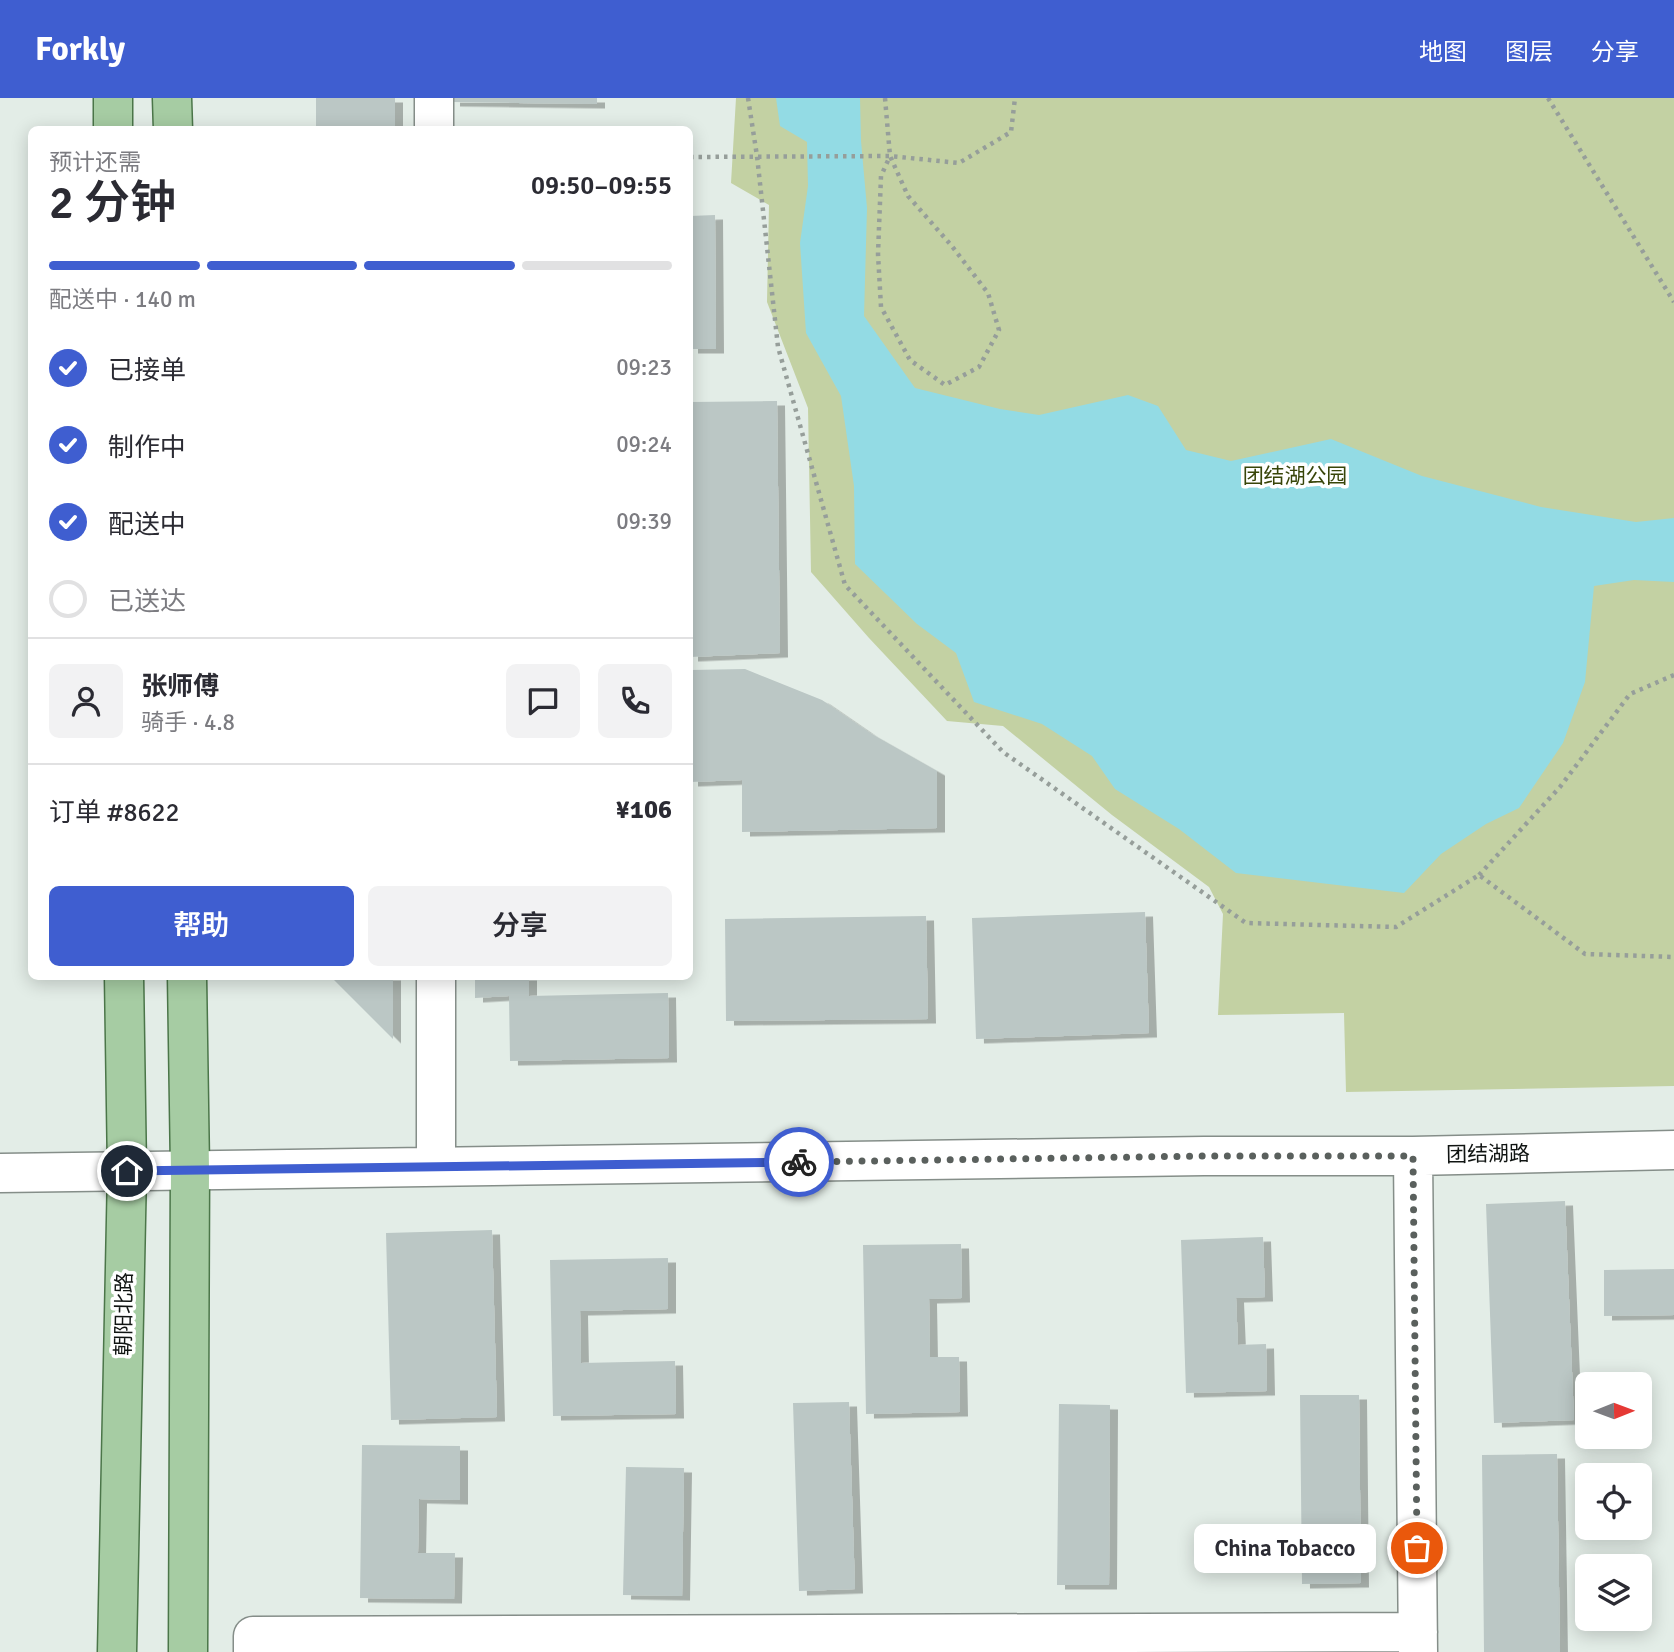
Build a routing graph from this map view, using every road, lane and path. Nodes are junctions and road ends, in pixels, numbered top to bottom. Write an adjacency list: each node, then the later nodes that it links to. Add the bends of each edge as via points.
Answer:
1 (113, 98): 8 (main road)
2 (172, 98): 9 (main road)
3 (434, 98): 10 (street)
4 (748, 98): 11 (path)
5 (885, 98): 12 (path)
6 (1015, 98): 12 (path, via 1011,132 959,163)
7 (1548, 98): 14 (path)
8 (113, 126)
9 (173, 126)
10 (434, 126)
11 (757, 156): 12 (path); 13 (path); 16 (path, via 778,348 845,585 1003,751 1246,923 1396,927)
12 (890, 156): 12 (path, via 881,176 881,307 909,360 945,385 979,367 999,330 988,293 908,196)
13 (693, 157)
14 (1674, 302)
15 (1674, 675): 16 (path, via 1630,694 1560,787)
16 (1479, 875): 17 (path, via 1584,954)
17 (1674, 957)
18 (124, 980): 25 (main road, 朝阳北路)
19 (187, 980): 24 (main road)
20 (436, 980): 23 (street)
21 (1674, 1150): 22 (street, 团结湖路)
22 (1413, 1156): 23 (street, 团结湖路); 27 (street)
23 (436, 1167): 24 (street, 团结湖路)
24 (190, 1170): 25 (street, 团结湖路); 30 (main road)
25 (127, 1171): 26 (street, 团结湖路); 29 (main road, 朝阳北路)
26 (0, 1173)
27 (1418, 1642): 28 (street)
28 (675, 1643): 31 (street, via 253,1636)
29 (117, 1652)
30 (188, 1652)
31 (253, 1652)

